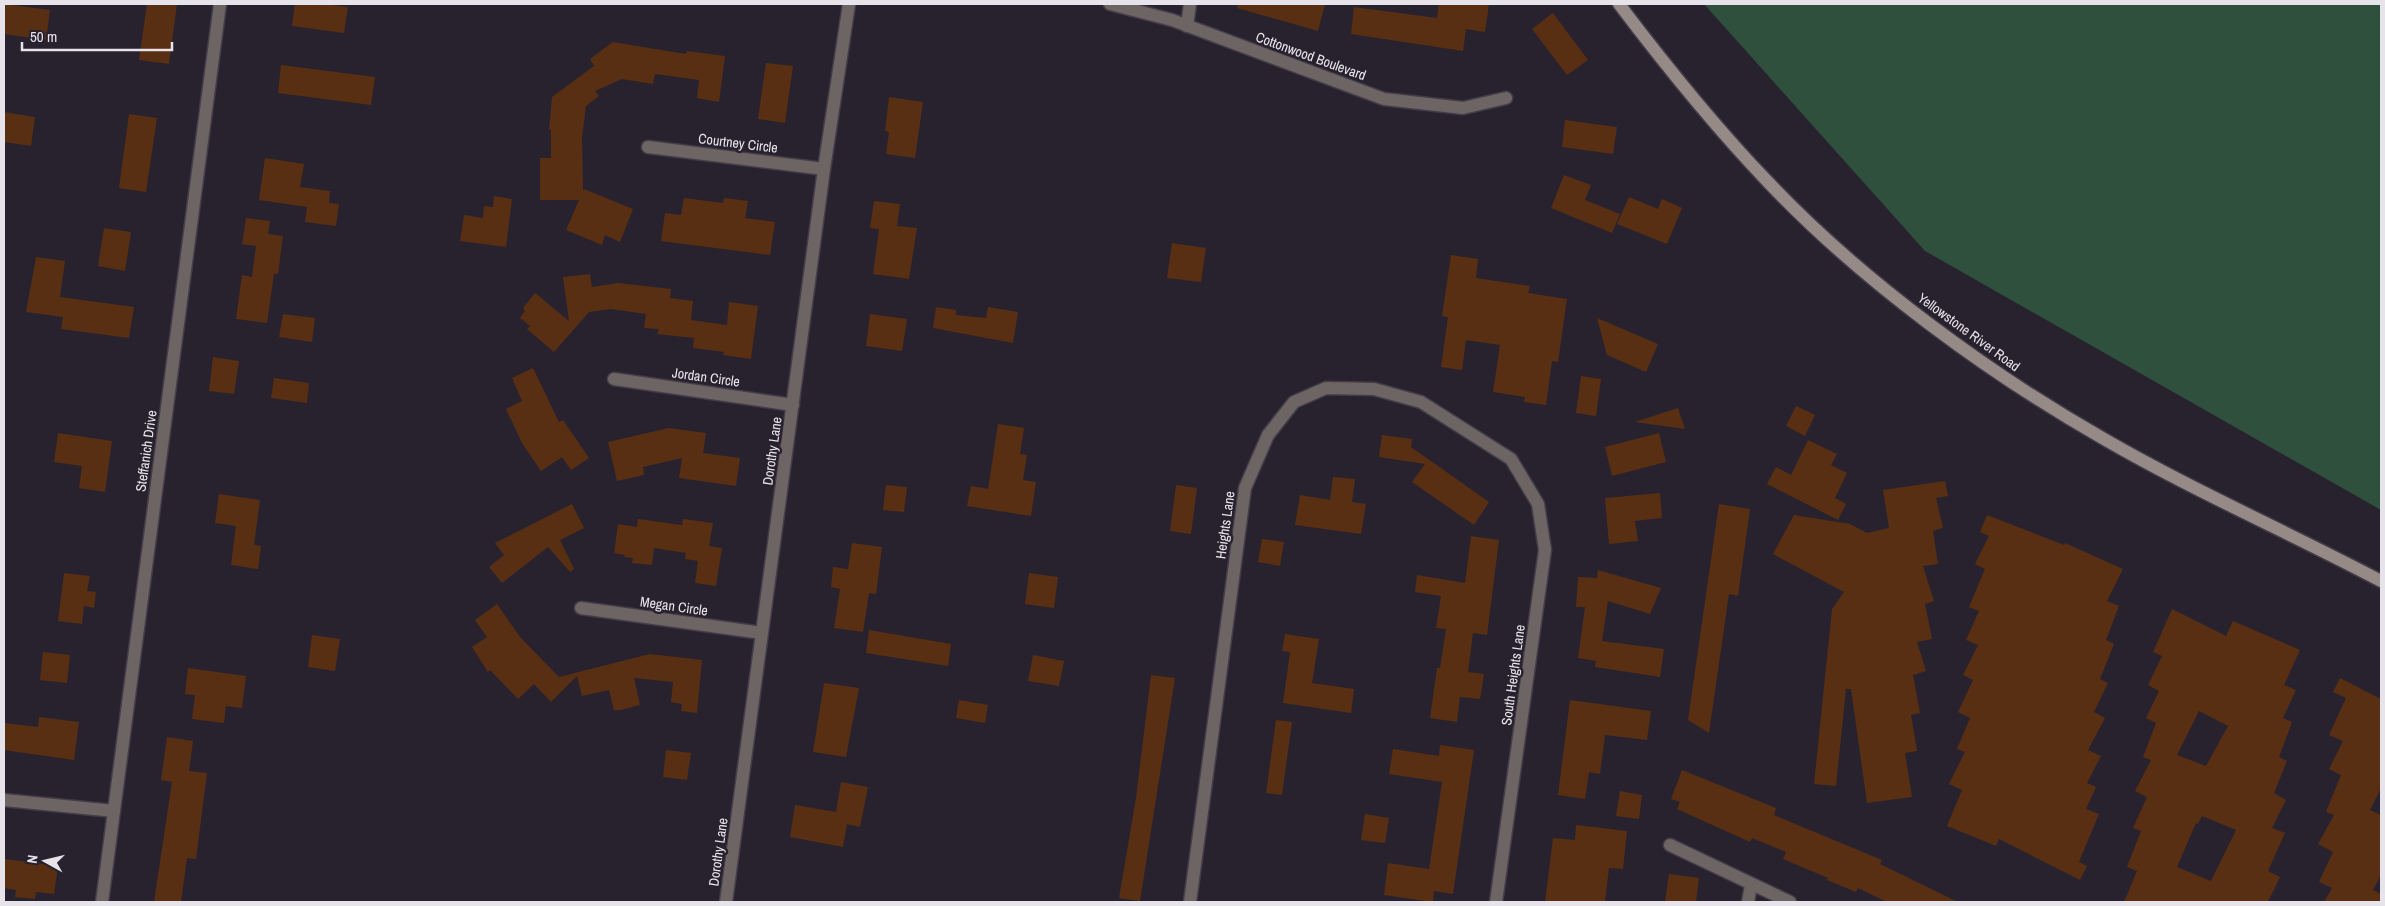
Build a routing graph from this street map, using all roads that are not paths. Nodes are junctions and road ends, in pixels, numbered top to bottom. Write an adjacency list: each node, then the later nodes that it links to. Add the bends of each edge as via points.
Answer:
1 (220, 4): 17 (street, Steffanich Drive)
2 (849, 4): 9 (street, Dorothy Lane)
3 (1110, 4): 6 (street, Cottonwood Boulevard)
4 (1190, 4): 6 (street)
5 (1619, 4): 13 (street, Yellowstone River Road, via 1722,132 1770,184 1825,237 1941,332 2105,440)
6 (1187, 26): 7 (street, Cottonwood Boulevard, via 1384,99 1463,108)
7 (1506, 98)
8 (648, 147): 9 (street, Courtney Circle)
9 (824, 169): 11 (street, Dorothy Lane)
10 (614, 379): 11 (street, Jordan Circle)
11 (793, 405): 15 (street, Dorothy Lane)
12 (1511, 459): 22 (street, Heights Lane, via 1421,402 1374,389 1326,388 1294,402 1268,435 1245,488); 23 (street, South Heights Lane, via 1538,504 1546,550)
13 (2381, 581)
14 (581, 608): 15 (street, Megan Circle)
15 (762, 633): 21 (street, Dorothy Lane)
16 (4, 800): 17 (street)
17 (114, 812): 20 (street, Steffanich Drive)
18 (1670, 845): 19 (street)
19 (1751, 885): 24 (street); 25 (street)
20 (102, 902)
21 (726, 902)
22 (1190, 902)
23 (1496, 902)
24 (1748, 902)
25 (1790, 902)

